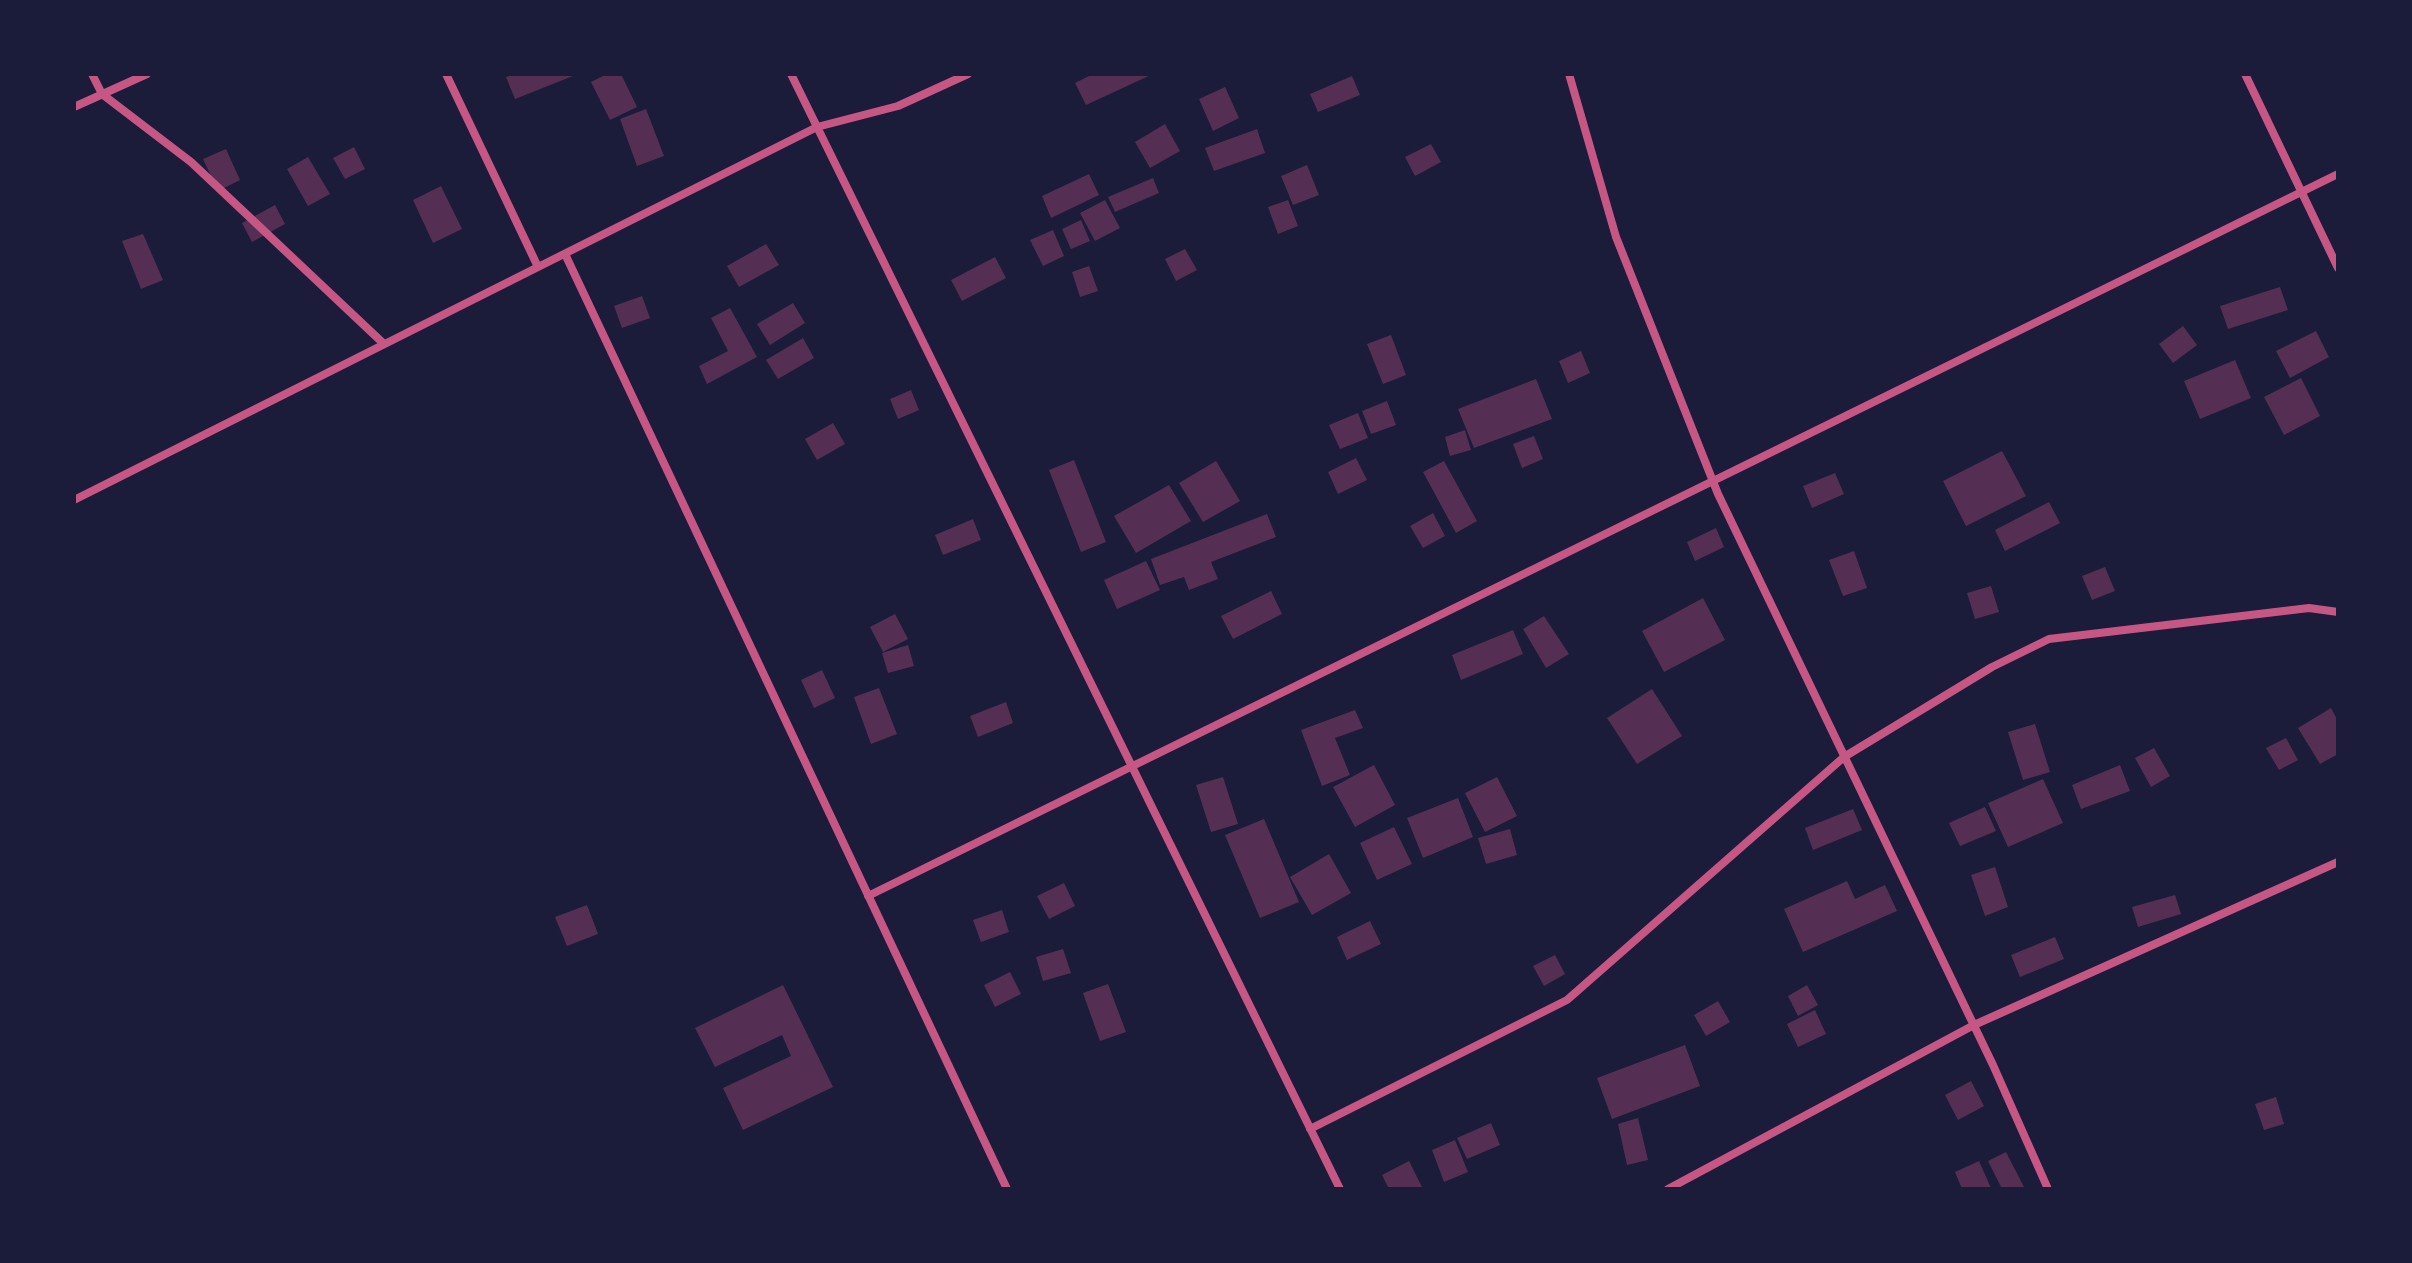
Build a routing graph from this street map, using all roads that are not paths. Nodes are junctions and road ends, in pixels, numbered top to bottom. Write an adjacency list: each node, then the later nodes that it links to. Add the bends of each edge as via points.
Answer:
1 (92, 74): 8 (street)
2 (147, 74): 8 (street)
3 (446, 74): 14 (street)
4 (791, 74): 10 (street)
5 (968, 74): 10 (street, via 898,106)
6 (1569, 74): 17 (street, via 1616,237)
7 (2245, 74): 12 (street)
8 (102, 94): 9 (street); 16 (street, via 191,162)
9 (74, 107)
10 (817, 127): 13 (street); 21 (street)
11 (2338, 174): 12 (street)
12 (2301, 192): 15 (street); 17 (street)
13 (565, 254): 14 (street); 23 (street)
14 (538, 267): 16 (street)
15 (2338, 268)
16 (384, 344): 18 (street)
17 (1713, 482): 20 (street); 21 (street)
18 (74, 500)
19 (2338, 612): 20 (street, via 2309,608 2049,639 1992,667)
20 (1844, 757): 24 (street); 25 (street, via 1567,1000)
21 (1131, 767): 23 (street); 25 (street)
22 (2338, 862): 24 (street)
23 (868, 896): 26 (street)
24 (1974, 1025): 28 (street); 29 (street)
25 (1310, 1129): 27 (street)
26 (1007, 1189)
27 (1340, 1189)
28 (1668, 1189)
29 (2048, 1189)

